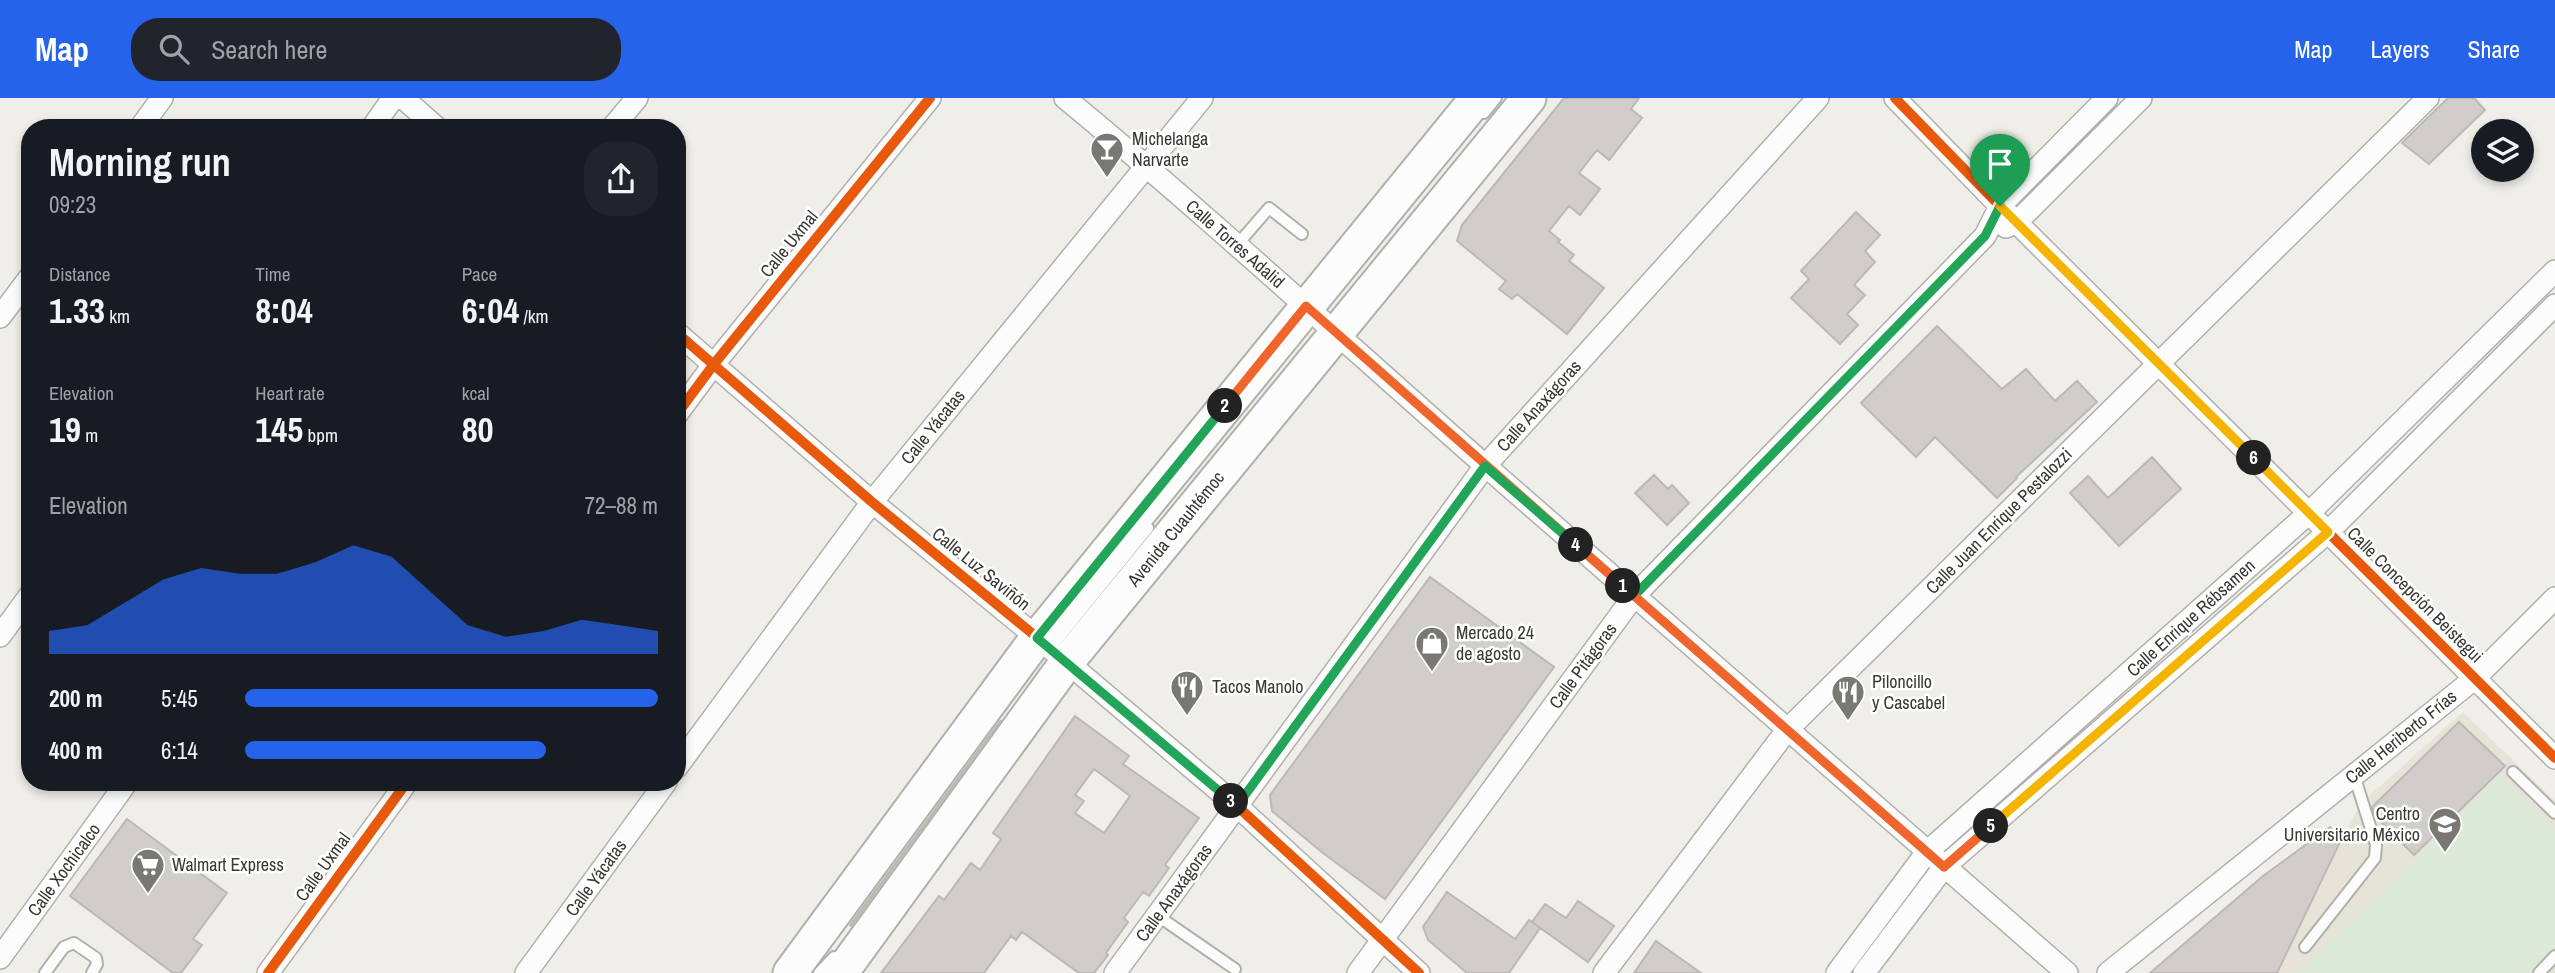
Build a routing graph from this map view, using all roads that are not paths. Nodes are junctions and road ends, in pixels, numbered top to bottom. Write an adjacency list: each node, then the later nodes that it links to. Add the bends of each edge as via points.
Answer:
1 (162, 98): 16 (street)
2 (393, 98): 17 (street)
3 (403, 98): 18 (street)
4 (637, 98): 19 (street)
5 (930, 98): 32 (street, Calle Uxmal)
6 (1065, 98): 20 (street, Calle Torres Adalid)
7 (1202, 98): 20 (street, Calle Yácatas)
8 (1496, 98): 15 (lane)
9 (1529, 98): 30 (main road, Avenida Cuauhtémoc)
10 (1818, 98): 35 (street, Calle Anaxágoras)
11 (1895, 98): 21 (street, Calle Concepción Beistegui)
12 (2107, 98): 21 (street, Calle Pitágoras)
13 (2141, 98): 22 (street, Calle Pitágoras)
14 (2428, 98): 33 (street, Calle Juan Enrique Pestalozzi)
15 (1478, 108): 30 (main road, Avenida Cuauhtémoc)
16 (147, 119)
17 (378, 119)
18 (427, 119)
19 (620, 119)
20 (1147, 166): 25 (street, Calle Torres Adalid); 36 (street, Calle Yácatas)
21 (2000, 206): 22 (street, Calle Concepción Beistegui); 24 (street, Calle Pitágoras)
22 (2017, 222): 24 (street, Calle Pitágoras); 33 (street, Calle Concepción Beistegui)
23 (1302, 234): 25 (lane, via 1269,208)
24 (1985, 236): 41 (street, Calle Pitágoras)
25 (1237, 245): 30 (street, Calle Torres Adalid)
26 (2555, 271): 37 (street, Calle Enrique Rébsamen)
27 (21, 289): 29 (street)
28 (2555, 305): 39 (street, Calle Enrique Rébsamen)
29 (0, 317)
30 (1319, 317): 35 (street, Calle Torres Adalid); 46 (main road, Avenida Cuauhtémoc)
31 (686, 341): 32 (street, Calle Luz Saviñón)
32 (714, 364): 34 (street, Calle Uxmal); 36 (street, Calle Luz Saviñón)
33 (2159, 364): 37 (street, Calle Concepción Beistegui); 50 (street, Calle Juan Enrique Pestalozzi)
34 (686, 402)
35 (1485, 466): 41 (street, Calle Torres Adalid); 58 (street, Calle Anaxágoras)
36 (872, 502): 46 (street, Calle Luz Saviñón); 51 (street, Calle Yácatas)
37 (2309, 513): 39 (street, Calle Concepción Beistegui); 40 (street, Calle Enrique Rébsamen)
38 (1154, 520): 46 (lane)
39 (2328, 532): 43 (street, Calle Enrique Rébsamen); 47 (street, Calle Concepción Beistegui)
40 (2230, 583): 43 (street); 48 (street, Calle Enrique Rébsamen)
41 (1634, 596): 50 (street, Calle Torres Adalid); 63 (street, Calle Pitágoras)
42 (2555, 597): 47 (street, Calle Heriberto Frías)
43 (2247, 602): 49 (street, Calle Enrique Rébsamen)
44 (21, 607): 45 (street)
45 (0, 636)
46 (1051, 652): 58 (street, Calle Luz Saviñón); 67 (main road, Avenida Cuauhtémoc); 73 (main road, Avenida Cuauhtémoc); 74 (lane, via 1026,665 811,957)
47 (2474, 679): 52 (street, Calle Concepción Beistegui); 54 (street, Calle Heriberto Frías)
48 (2118, 683): 49 (street); 60 (street, Calle Enrique Rébsamen)
49 (2134, 701): 61 (street, Calle Enrique Rébsamen)
50 (1787, 730): 60 (street, Calle Torres Adalid); 79 (street, Calle Juan Enrique Pestalozzi)
51 (686, 754)
52 (2555, 758)
53 (2513, 772): 59 (lane)
54 (2354, 775): 64 (lane, via 2376,845 2375,858); 83 (street, Calle Heriberto Frías)
55 (121, 791): 66 (street, Calle Xochicalco)
56 (400, 791): 71 (street, Calle Uxmal)
57 (659, 791): 72 (street, Calle Yácatas)
58 (1237, 806): 62 (street, Calle Anaxágoras); 63 (street, Calle Luz Saviñón)
59 (2555, 813)
60 (1927, 852): 61 (street, Calle Torres Adalid); 80 (street, Calle Enrique Rébsamen)
61 (1944, 867): 81 (street, Calle Enrique Rébsamen); 82 (street, Calle Torres Adalid)
62 (1158, 916): 68 (lane); 76 (street, Calle Anaxágoras)
63 (1382, 941): 77 (street, Calle Pitágoras); 78 (street, Calle Luz Saviñón)
64 (2305, 947)
65 (2555, 956): 84 (lane)
66 (0, 958)
67 (841, 959): 75 (lane)
68 (1235, 969)
69 (45, 973): 70 (lane, via 64,947 74,943 96,958)
70 (92, 973)
71 (268, 973)
72 (526, 973)
73 (790, 973)
74 (806, 973)
75 (819, 973)
76 (1115, 973)
77 (1358, 973)
78 (1419, 973)
79 (1604, 973)
80 (1838, 973)
81 (1864, 973)
82 (2067, 973)
83 (2108, 973)
84 (2539, 973)

